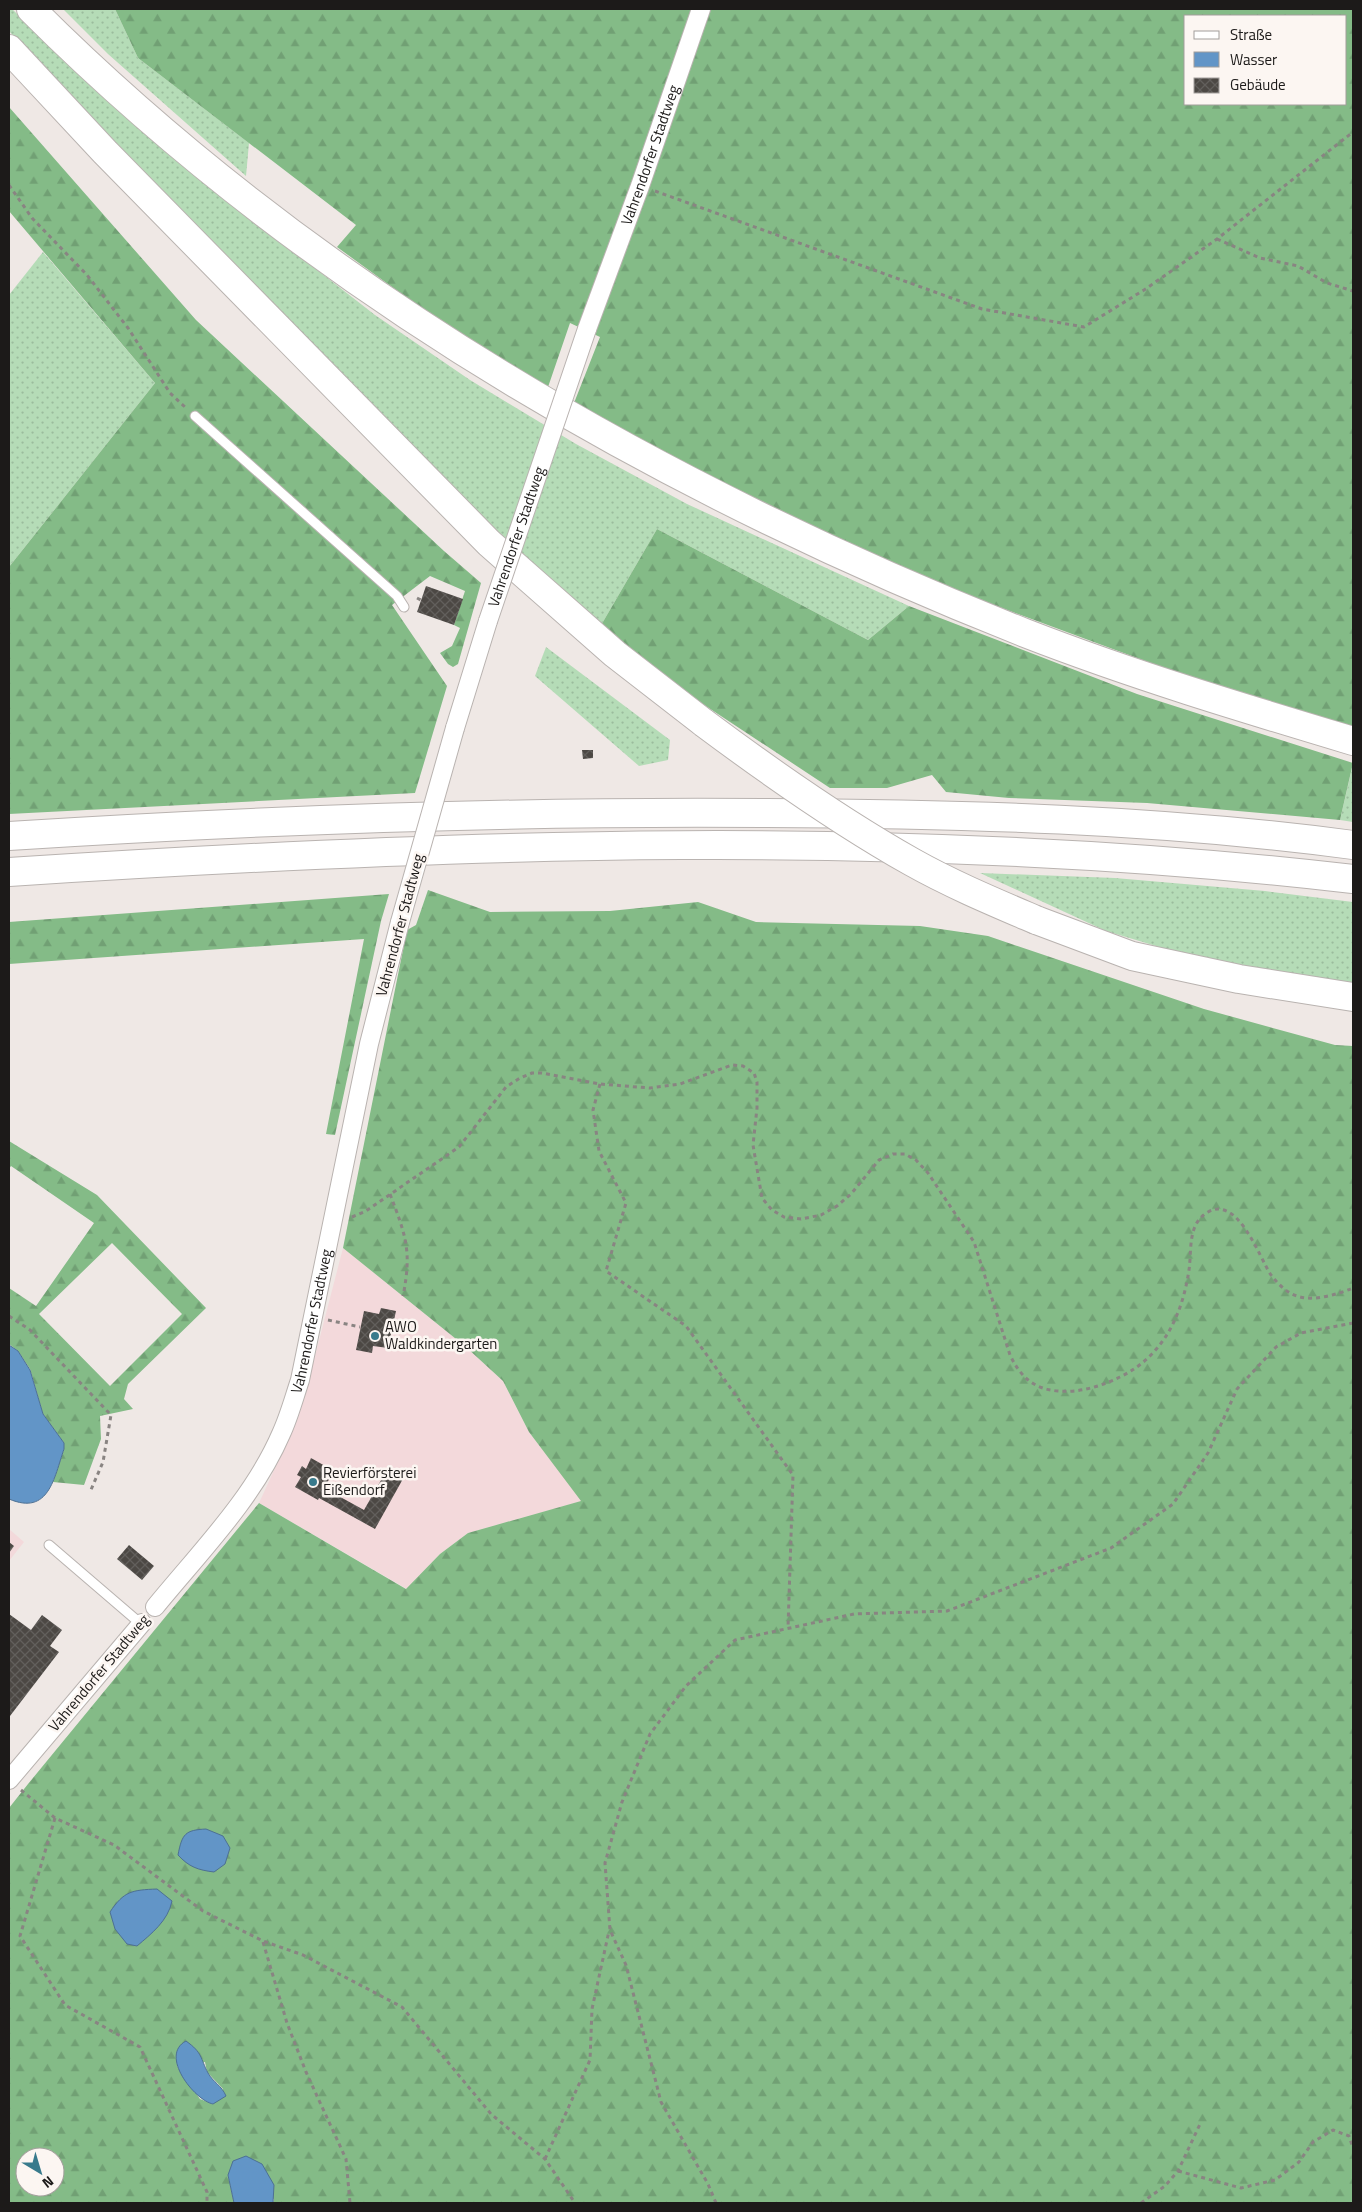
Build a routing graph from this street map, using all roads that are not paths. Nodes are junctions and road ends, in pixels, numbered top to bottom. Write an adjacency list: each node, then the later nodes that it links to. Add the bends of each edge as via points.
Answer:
1 (31, 9): 6 (highway, via 195,158 327,261 462,353 634,452 870,567 1027,633 1193,692)
2 (701, 9): 13 (street, Vahrendorfer Stadtweg, bridge, via 586,329 455,728 369,1044 300,1380 281,1435 254,1484)
3 (9, 49): 11 (highway, bridge, via 105,152 489,543 615,654 802,794 874,840 948,880 1036,920 1132,956 1238,979)
4 (195, 416): 5 (lane, via 397,596)
5 (404, 607)
6 (1353, 741)
7 (9, 836): 8 (highway, via 307,821 593,812 906,813 1080,819)
8 (1353, 845)
9 (9, 872): 10 (highway, via 199,860 587,846 811,846 1108,857)
10 (1353, 879)
11 (1353, 997)
12 (49, 1545): 13 (lane)
13 (147, 1616): 14 (street, Vahrendorfer Stadtweg)
14 (9, 1780)

